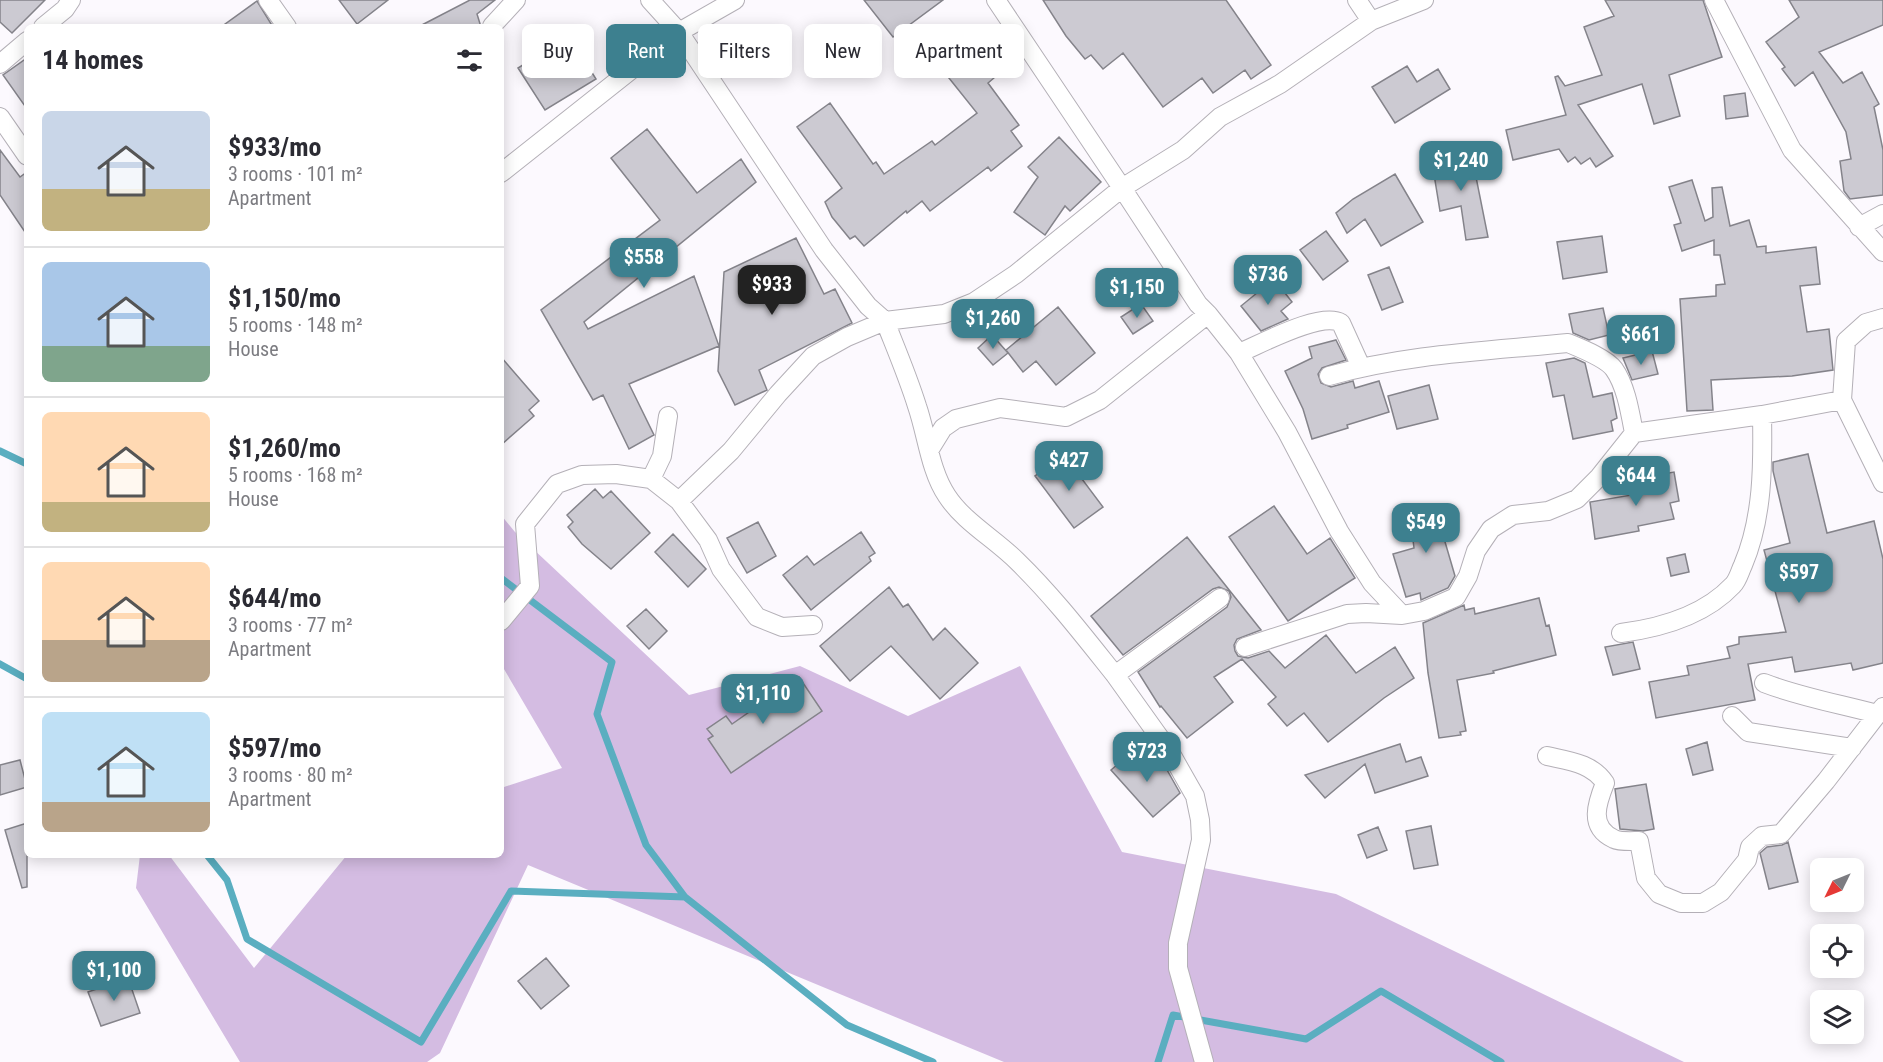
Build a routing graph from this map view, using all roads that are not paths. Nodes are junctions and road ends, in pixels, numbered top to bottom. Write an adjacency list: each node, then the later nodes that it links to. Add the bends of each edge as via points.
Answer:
1 (71, 0): 11 (street)
2 (268, 0): 12 (street)
3 (516, 0): 13 (street)
4 (650, 0): 14 (street)
5 (735, 0): 15 (street)
6 (996, 0): 23 (street)
7 (1357, 0): 10 (street)
8 (1424, 0): 10 (street)
9 (1714, 0): 25 (street, via 1792,150)
10 (1371, 21): 23 (street, via 1280,84 1220,117 1183,150)
11 (46, 24)
12 (285, 24)
13 (494, 24)
14 (672, 24)
15 (686, 28)
16 (686, 43): 29 (street, via 824,250 868,306)
17 (24, 44): 18 (street)
18 (0, 64)
19 (621, 78): 22 (street)
20 (0, 117): 21 (street)
21 (24, 152)
22 (504, 170)
23 (1122, 188): 27 (street); 29 (street, via 1016,274 974,302 944,314)
24 (1883, 214): 25 (street)
25 (1859, 227): 26 (street)
26 (1883, 252)
27 (1208, 314): 30 (street); 37 (street, via 1101,400 1066,417 1000,408 956,419 943,428)
28 (1883, 318): 33 (street, via 1866,323 1846,341)
29 (885, 321): 37 (street); 40 (street, via 813,356 731,451)
30 (1239, 353): 31 (street, via 1292,329 1336,320 1341,322); 42 (street, via 1372,583)
31 (1361, 367): 32 (street); 36 (street, via 1568,342 1613,367)
32 (1329, 376)
33 (1842, 400): 34 (street); 39 (street)
34 (1762, 415): 36 (street); 45 (street, via 1763,471 1752,543 1735,584 1710,605 1652,629)
35 (668, 416): 38 (street, via 662,456)
36 (1634, 433): 42 (street, via 1577,499 1548,511 1513,515 1491,529 1476,551 1456,597 1424,611)
37 (930, 449): 47 (street, via 946,496 1037,580)
38 (651, 479): 40 (street); 43 (street, via 582,475 557,484 525,524 530,586)
39 (1883, 483)
40 (679, 501): 44 (street, via 708,540 721,569 757,617 782,627)
41 (1220, 598): 47 (street)
42 (1402, 615): 46 (street, via 1347,614)
43 (504, 617)
44 (813, 625)
45 (1621, 633)
46 (1245, 647)
47 (1115, 675): 53 (street, via 1170,752 1195,796 1201,840 1178,943 1178,968)
48 (1764, 683): 49 (street, via 1793,694)
49 (1880, 710): 51 (street)
50 (1732, 716): 51 (street, via 1748,732)
51 (1852, 748): 52 (street, via 1781,834 1762,836 1721,892 1703,903 1681,903 1659,894 1646,878 1639,841 1615,840 1596,820 1605,783 1599,773)
52 (1547, 756)
53 (1204, 1062)

